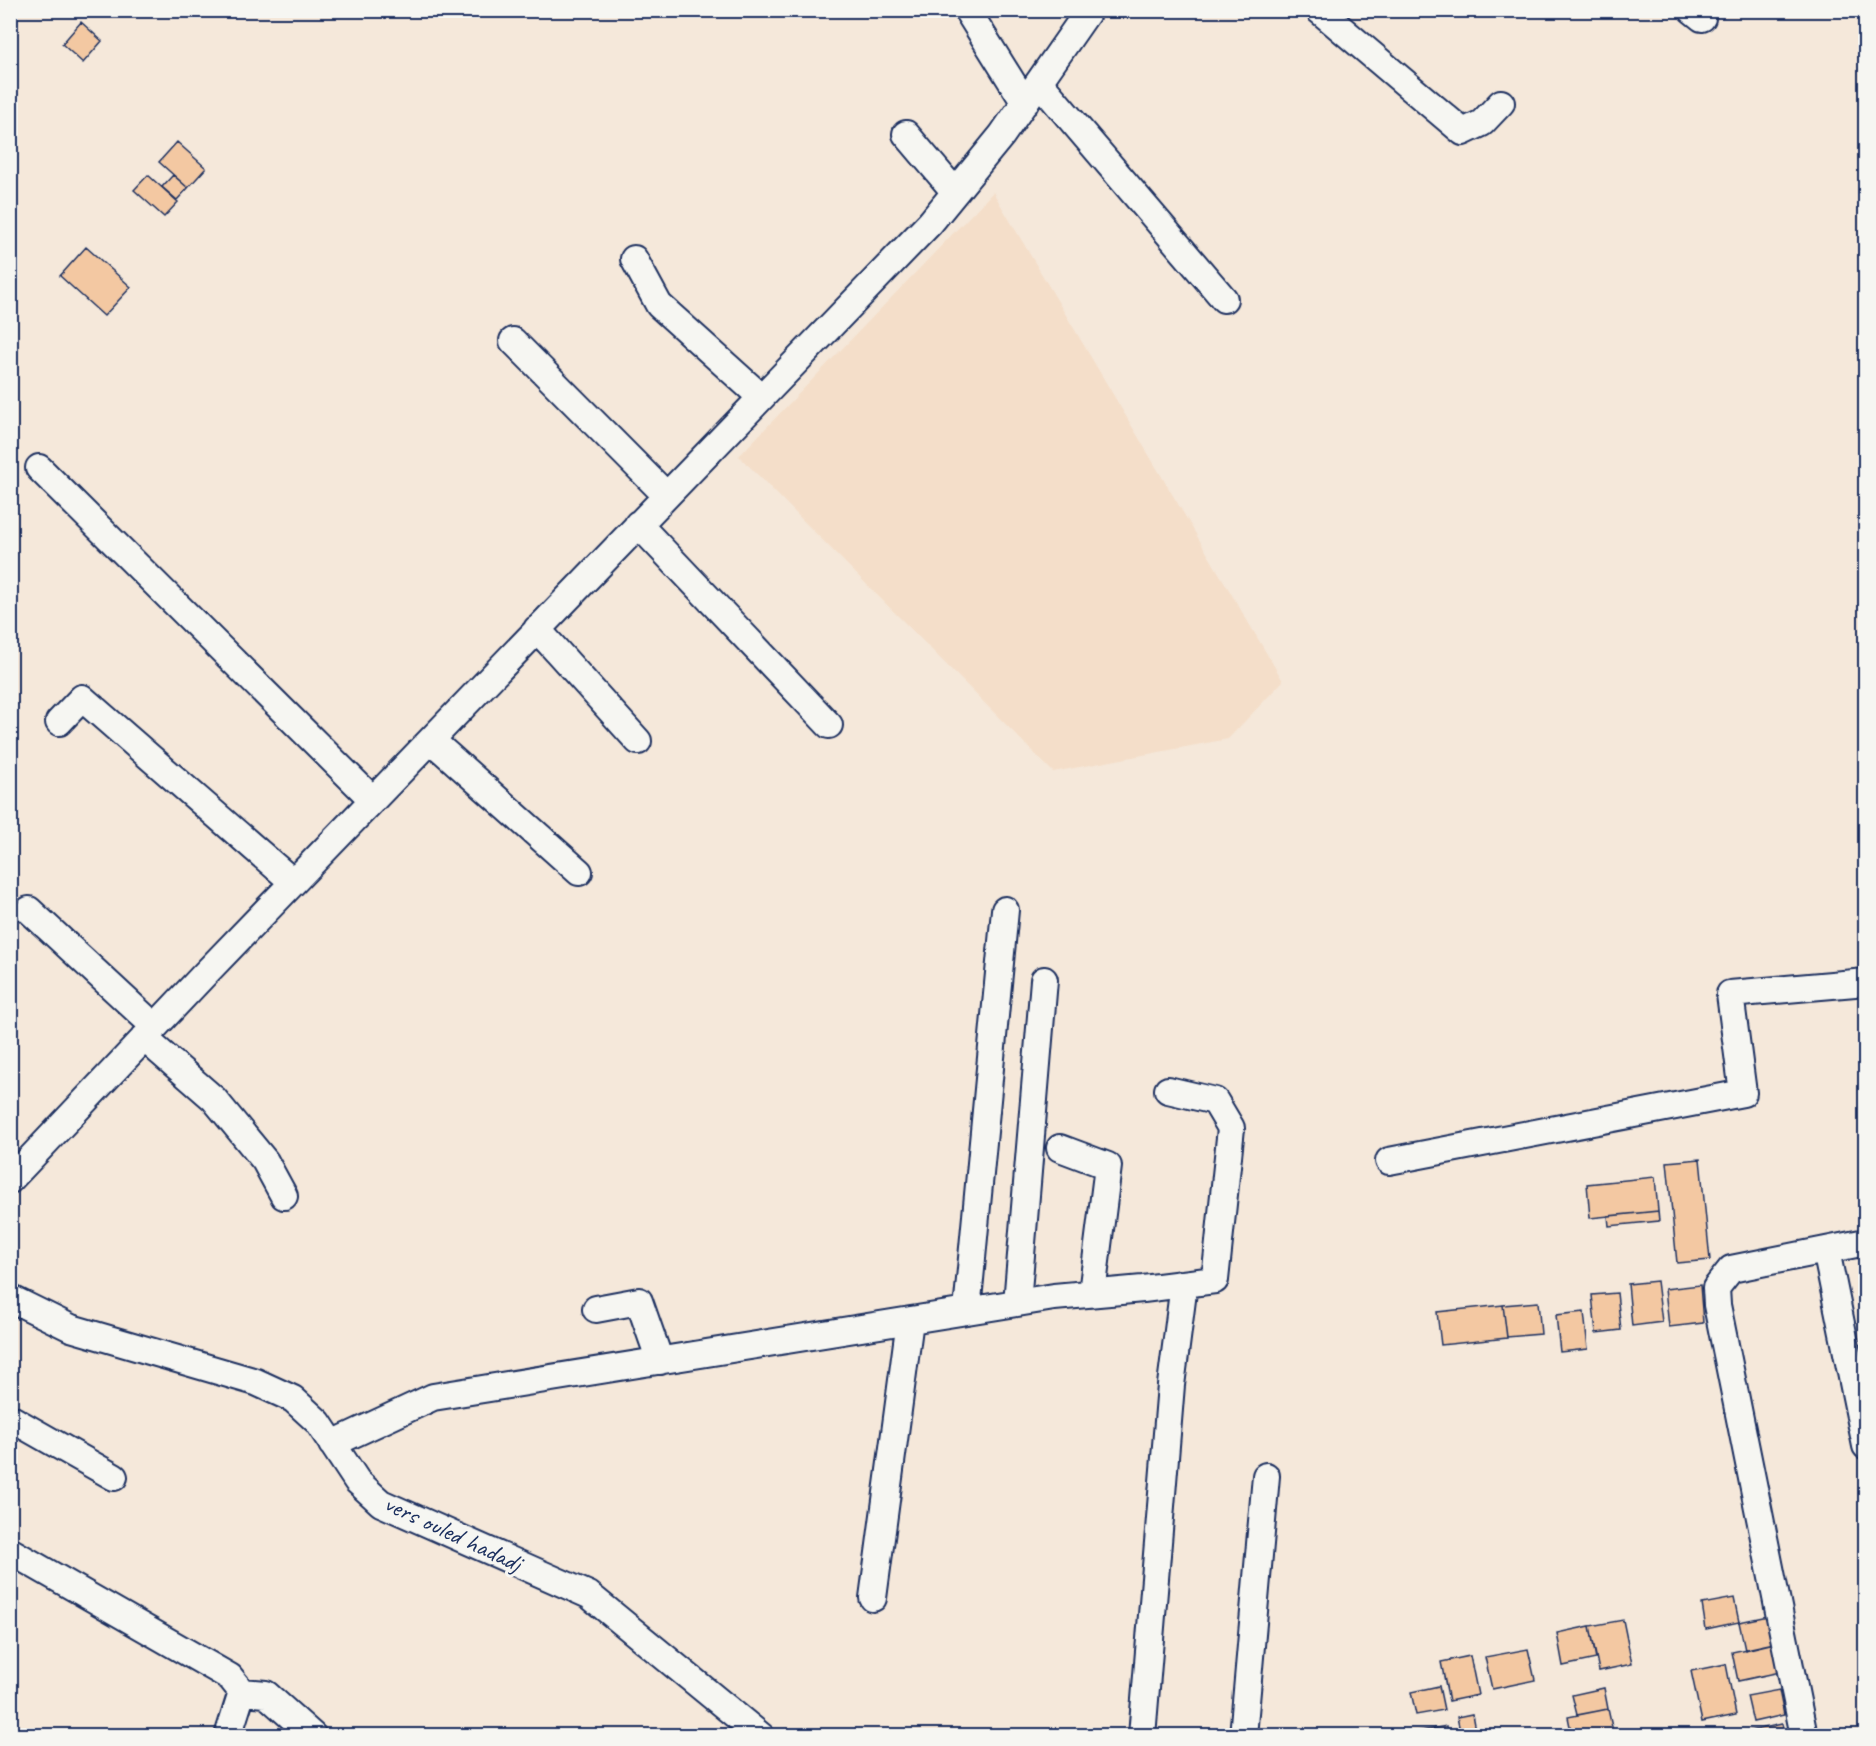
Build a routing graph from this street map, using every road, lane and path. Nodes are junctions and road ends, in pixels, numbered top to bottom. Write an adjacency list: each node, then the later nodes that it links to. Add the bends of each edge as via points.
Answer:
1 (967, 10): 5 (street)
2 (1089, 10): 4 (street)
3 (1319, 10): 6 (street, via 1462,132 1482,123)
4 (1039, 82): 5 (street); 10 (street)
5 (1025, 103): 8 (street)
6 (1501, 103)
7 (906, 134): 8 (street)
8 (956, 192): 12 (street)
9 (634, 259): 12 (street, via 659,305)
10 (1224, 298)
11 (513, 341): 14 (street)
12 (761, 397): 14 (street)
13 (39, 468): 21 (street)
14 (666, 495): 15 (street)
15 (638, 524): 16 (street); 18 (street)
16 (537, 630): 19 (street); 20 (street)
17 (59, 722): 23 (street, via 82,698)
18 (829, 724)
19 (431, 740): 21 (street); 22 (street)
20 (638, 741)
21 (373, 800): 23 (street)
22 (579, 872)
23 (294, 882): 28 (street)
24 (29, 910): 28 (street)
25 (1005, 910): 41 (street)
26 (1044, 980): 39 (street)
27 (1866, 982): 31 (street, via 1730,994 1743,1093)
28 (149, 1033): 32 (street); 33 (street, via 214,1099 265,1161)
29 (1168, 1090): 36 (street, via 1215,1101 1231,1128 1215,1280)
30 (1060, 1148): 37 (street, via 1108,1166)
31 (1389, 1161)
32 (10, 1180)
33 (284, 1196)
34 (1866, 1242): 35 (street)
35 (1826, 1250): 46 (street); 57 (street, via 1731,1269 1716,1288)
36 (1184, 1284): 37 (street); 55 (street, via 1171,1385)
37 (1092, 1293): 39 (street)
38 (10, 1298): 45 (street, vers ouled hadadj, via 71,1328 265,1386 293,1399 318,1422)
39 (1017, 1303): 41 (street)
40 (596, 1309): 43 (street, via 639,1301)
41 (967, 1311): 42 (street)
42 (910, 1320): 43 (street); 50 (street)
43 (660, 1361): 45 (street, via 433,1397)
44 (10, 1418): 48 (street)
45 (332, 1444): 54 (street, vers ouled hadadj, via 357,1481 381,1503 589,1595)
46 (1866, 1446)
47 (1266, 1476): 56 (street)
48 (114, 1477)
49 (10, 1551): 51 (street, via 230,1677)
50 (873, 1598)
51 (242, 1692): 52 (street); 53 (street, via 266,1694)
52 (228, 1736)
53 (314, 1736)
54 (761, 1736)
55 (1142, 1736)
56 (1243, 1736)
57 (1804, 1736)

